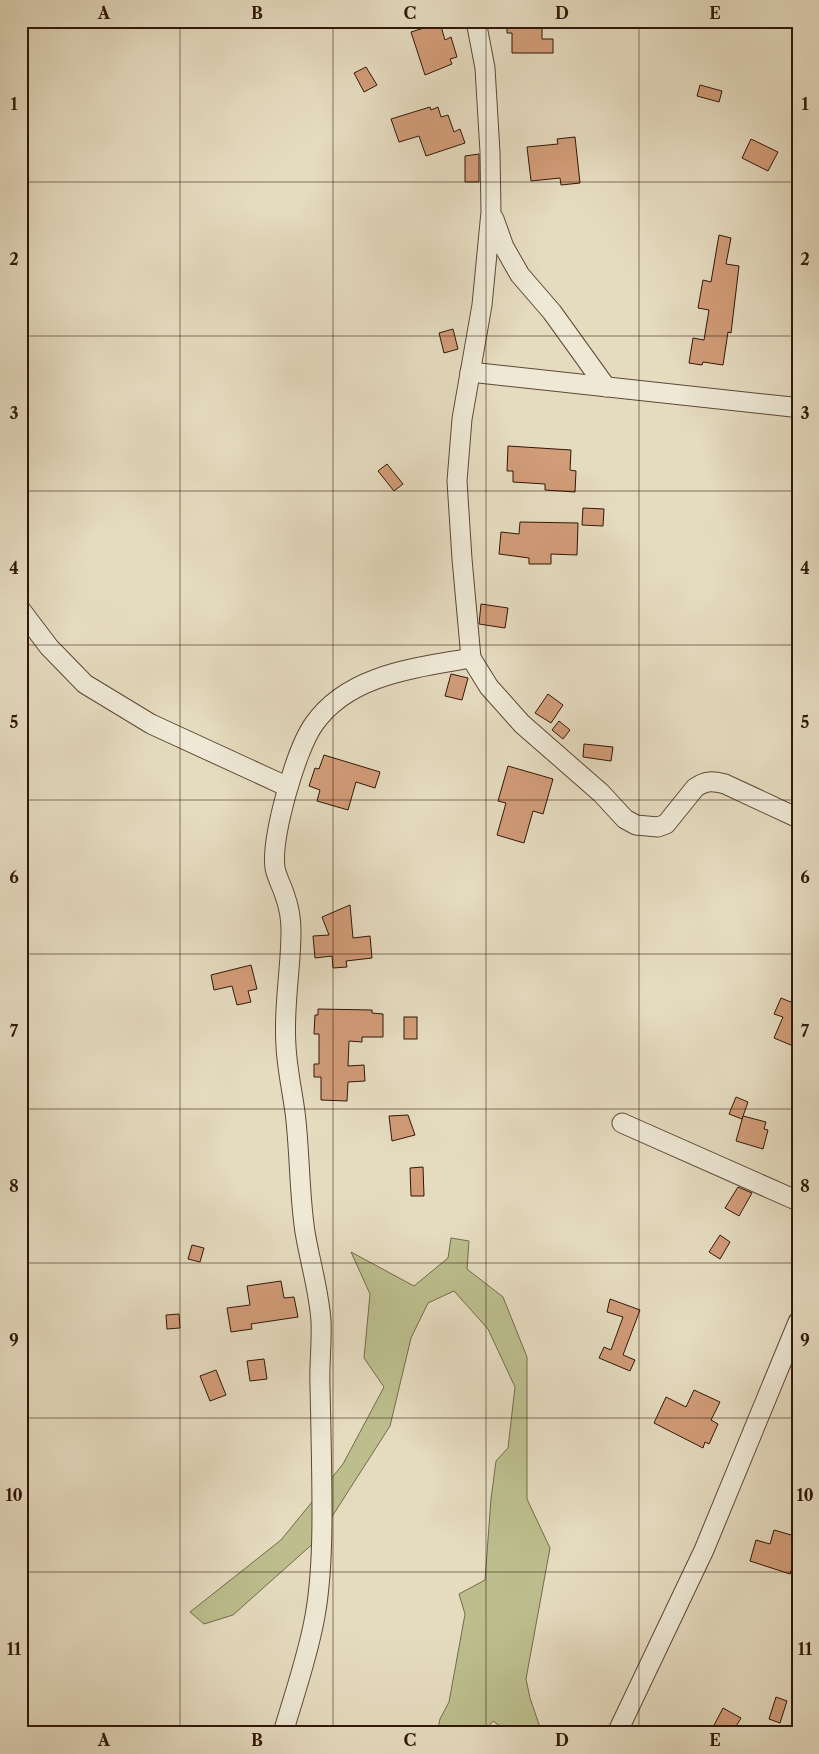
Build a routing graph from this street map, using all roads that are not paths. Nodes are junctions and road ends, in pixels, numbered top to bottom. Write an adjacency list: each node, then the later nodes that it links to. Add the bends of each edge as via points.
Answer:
1 (476, 21): 2 (street, via 484,68)
2 (491, 212): 3 (street, via 482,305); 4 (street, via 504,247 520,275 552,312)
3 (470, 372): 4 (street); 7 (street, via 457,481)
4 (606, 387): 5 (street)
5 (792, 407)
6 (21, 610): 8 (street, via 85,684 109,700 151,724)
7 (471, 658): 8 (street, via 411,668 346,692 314,724); 9 (street, via 489,687 522,724 601,793 625,819 636,825 658,827 666,824 695,788 701,783 714,781)
8 (288, 787): 13 (street, via 274,855 277,877 290,912 286,1044 305,1234 321,1322 322,1562 315,1619)
9 (798, 818)
10 (622, 1123): 11 (street)
11 (798, 1201)
12 (798, 1322): 14 (street, via 704,1550)
13 (283, 1733)
14 (617, 1733)

